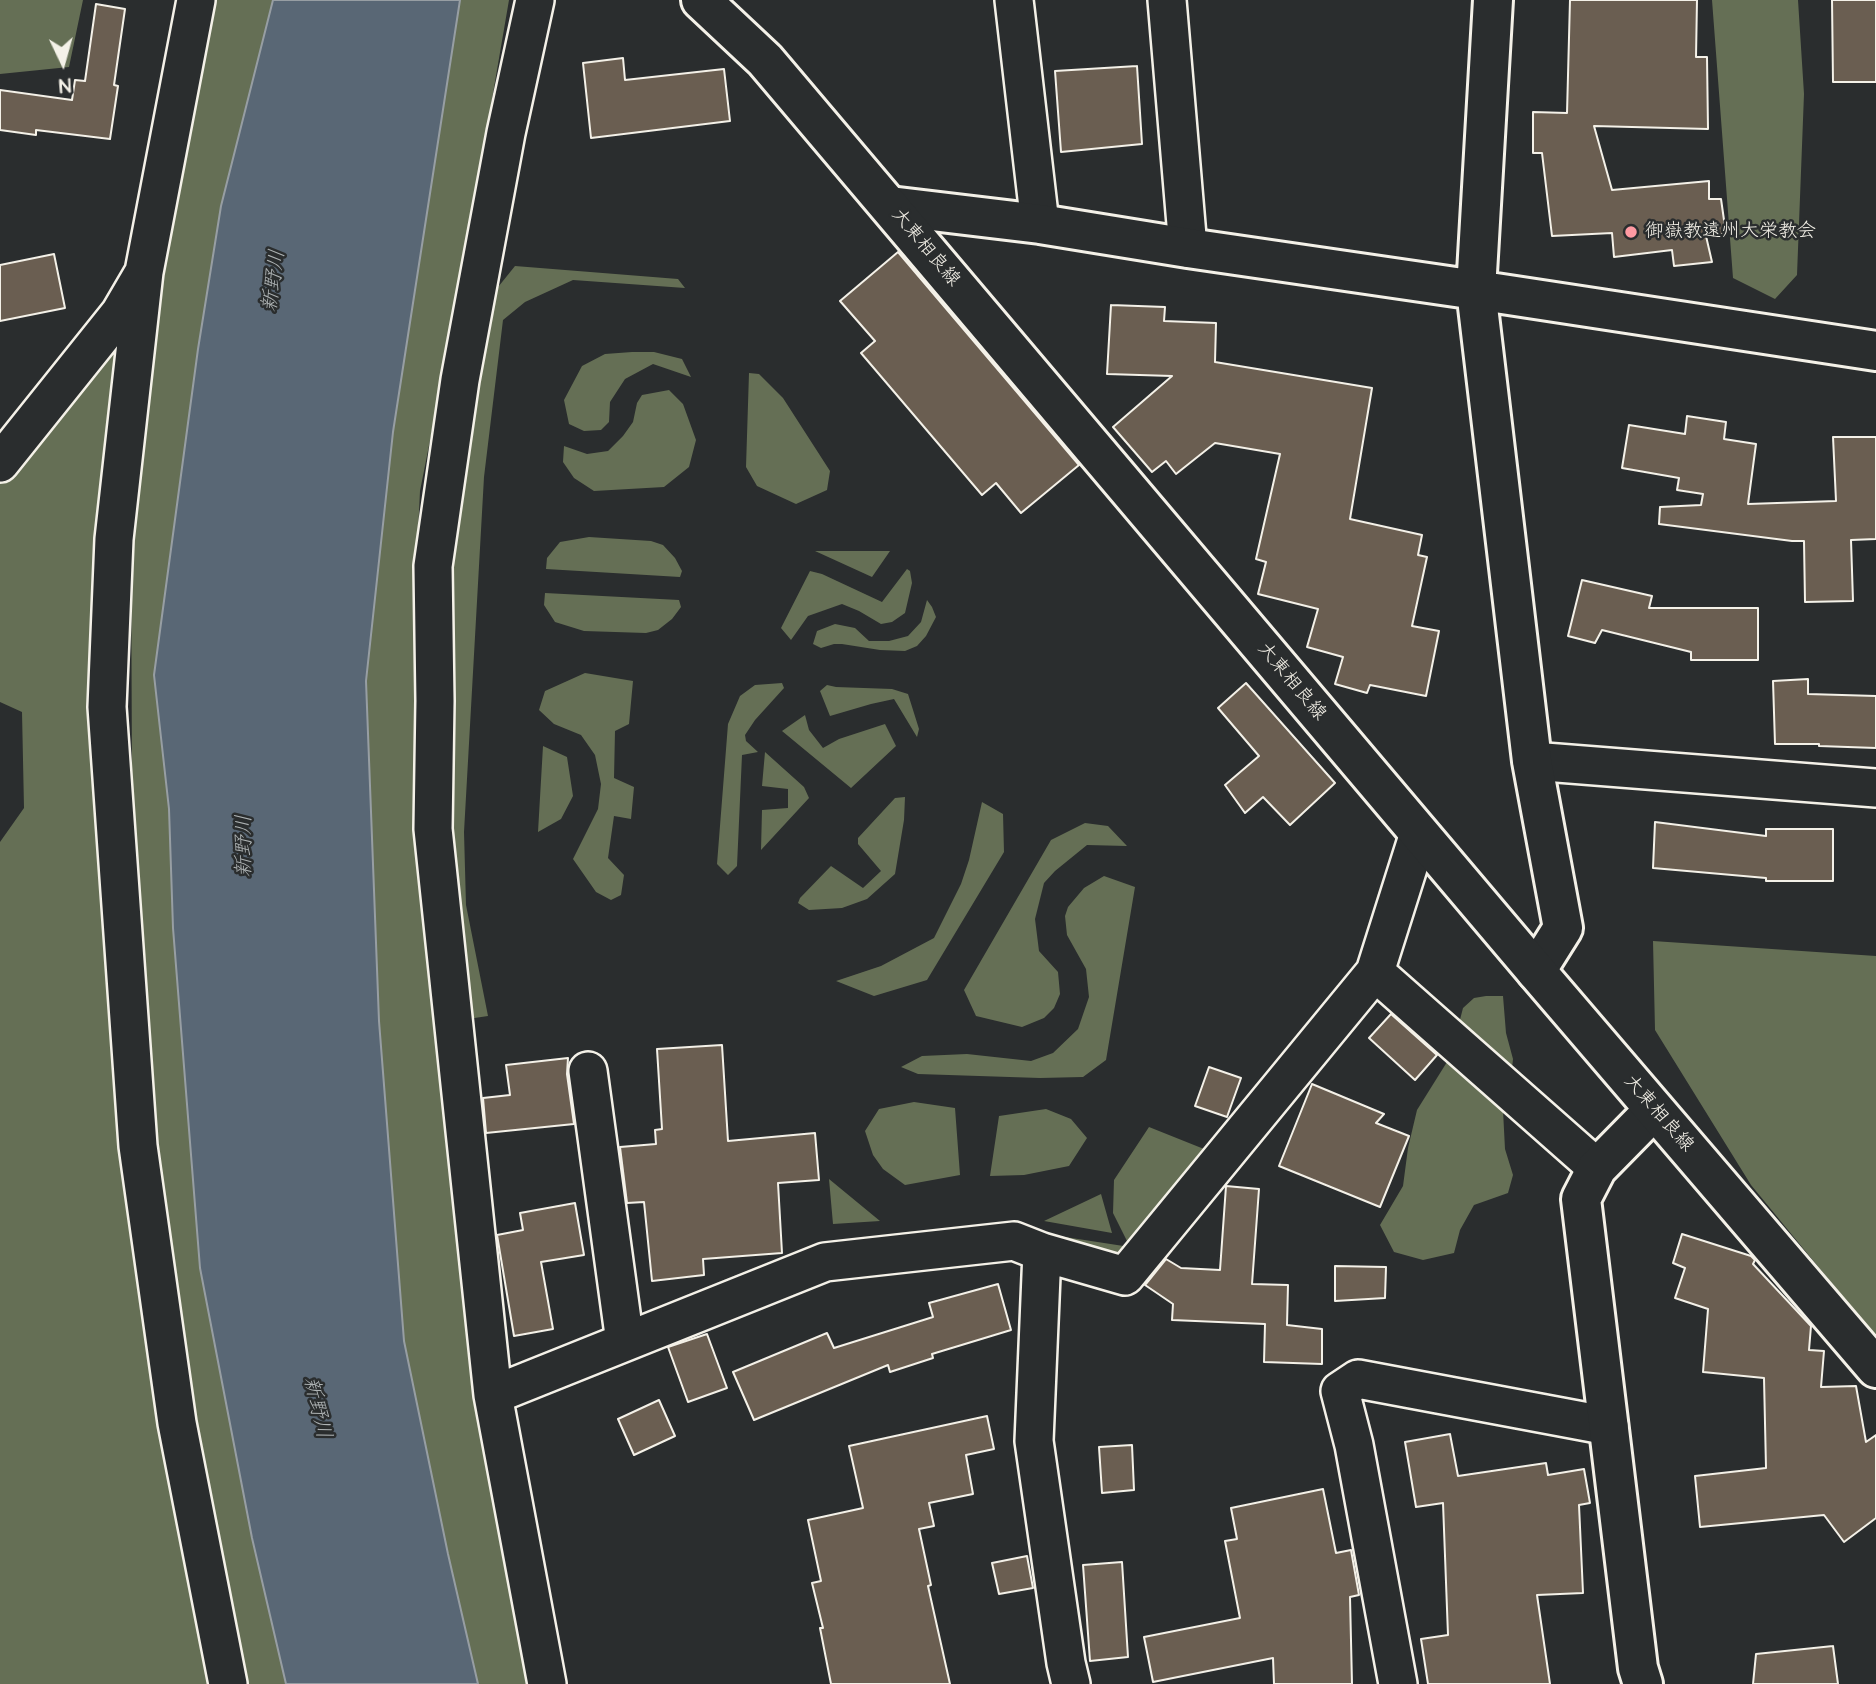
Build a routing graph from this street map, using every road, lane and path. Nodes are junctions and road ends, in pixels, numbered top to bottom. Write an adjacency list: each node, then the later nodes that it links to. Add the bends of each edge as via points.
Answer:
1 (196, 0): 10 (street)
2 (535, 0): 25 (street, via 460,380 433,566 433,829)
3 (701, 0): 7 (street, 大東相良線, via 765,60)
4 (1014, 0): 8 (street)
5 (1167, 0): 9 (street)
6 (1493, 0): 11 (street)
7 (890, 206): 8 (street); 16 (street, 大東相良線)
8 (1040, 224): 9 (street)
9 (1188, 248): 11 (street)
10 (144, 272): 13 (street, via 120,313); 27 (street, via 114,539 107,707 138,1146 177,1423)
11 (1476, 289): 12 (street); 14 (street)
12 (1876, 351)
13 (0, 463)
14 (1532, 761): 15 (street); 17 (street, via 1563,928)
15 (1876, 788)
16 (1419, 833): 17 (street, 大東相良線); 18 (street)
17 (1535, 971): 20 (street, 大東相良線)
18 (1374, 972): 21 (street); 22 (street, via 1125,1276)
19 (588, 1071): 23 (street)
20 (1654, 1110): 21 (street); 24 (street, 大東相良線)
21 (1597, 1168): 26 (street, via 1581,1199)
22 (1042, 1252): 23 (street, via 1014,1241 825,1262); 29 (street, via 1034,1441)
23 (625, 1342): 25 (street)
24 (1876, 1368)
25 (493, 1395): 28 (street)
26 (1609, 1426): 30 (street, via 1357,1379 1340,1391); 31 (street)
27 (229, 1684)
28 (547, 1684)
29 (1072, 1684)
30 (1398, 1684)
31 (1643, 1684)

